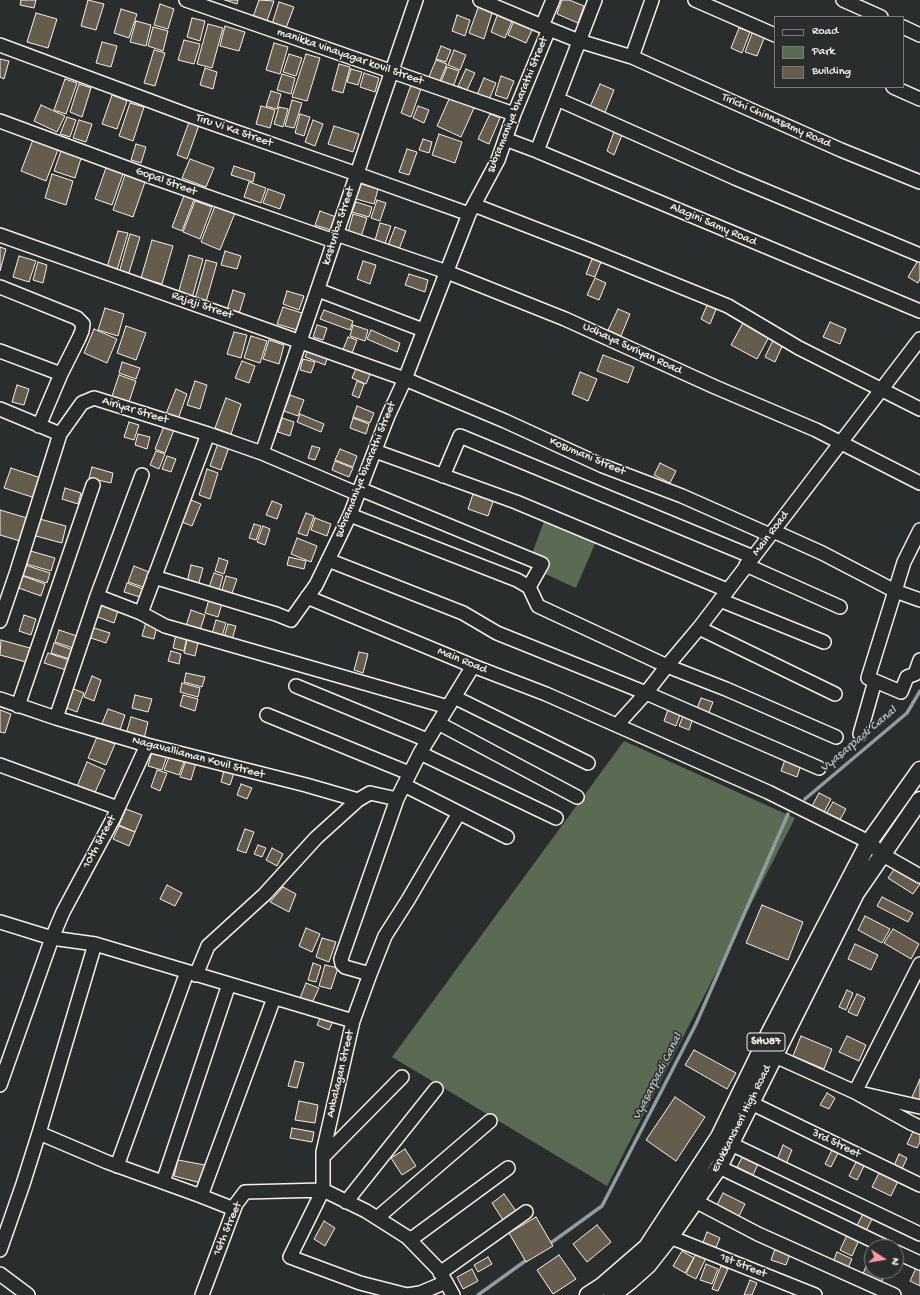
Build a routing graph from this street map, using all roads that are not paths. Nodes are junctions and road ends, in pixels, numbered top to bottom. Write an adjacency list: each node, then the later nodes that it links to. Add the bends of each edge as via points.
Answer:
1 (186, 0): 17 (street, manikka vinayagar kovil Street)
2 (416, 0): 17 (street, kasturiba Street)
3 (480, 0): 11 (street, Tirichi Chinnasamy Road)
4 (553, 0): 11 (street, subramaniya bharathi Street)
5 (595, 0): 14 (street)
6 (652, 0): 16 (street)
7 (695, 0): 12 (street)
8 (843, 0): 9 (street)
9 (878, 16)
10 (904, 27): 13 (street)
11 (545, 28): 14 (street, Tirichi Chinnasamy Road); 21 (street, subramaniya bharathi Street)
12 (774, 35)
13 (920, 35)
14 (579, 41): 16 (street, Tirichi Chinnasamy Road); 19 (street)
15 (0, 45): 25 (street, Tiru Vi Ka Street)
16 (632, 57): 26 (street, Tirichi Chinnasamy Road, via 841,150)
17 (392, 71): 21 (street, manikka vinayagar kovil Street); 25 (street, kasturiba Street)
18 (895, 88): 20 (street)
19 (556, 99): 24 (street); 30 (street, via 735,178)
20 (920, 99)
21 (514, 114): 23 (street, subramaniya bharathi Street)
22 (0, 121): 29 (street, Gopal Street, via 154,178)
23 (505, 139): 24 (street, Alagini Samy Road); 27 (street, subramaniya bharathi Street, via 498,160)
24 (537, 151): 34 (street, Alagini Samy Road)
25 (357, 174): 27 (street, Tiru Vi Ka Street); 29 (street, kasturiba Street)
26 (920, 182)
27 (472, 210): 31 (street, subramaniya bharathi Street); 41 (street, Tiru Vi Ka Street, via 598,252 728,306 799,348)
28 (0, 235): 37 (street, Rajaji Street)
29 (335, 238): 31 (street, Udhaya Suriyan Road); 33 (street, kasturiba Street)
30 (920, 255)
31 (447, 272): 35 (street, subramaniya bharathi Street); 47 (street, Udhaya Suriyan Road, via 565,319)
32 (0, 287): 39 (street, via 77,318 83,324)
33 (318, 290): 35 (street); 37 (street, kasturiba Street)
34 (920, 311)
35 (423, 330): 40 (street, subramaniya bharathi Street)
36 (920, 339): 41 (street, Main Road)
37 (301, 341): 40 (street, Rajaji Street); 49 (street, kasturiba Street)
38 (0, 351): 39 (street)
39 (61, 374): 44 (street)
40 (405, 379): 48 (street, subramaniya bharathi Street); 57 (street, Kosumani Street, via 603,466)
41 (881, 389): 42 (street, Tiru Vi Ka Street); 47 (street, Main Road)
42 (920, 409)
43 (1, 412): 44 (street)
44 (39, 426): 45 (street)
45 (60, 434): 46 (street, Airiyar Street, via 82,403 94,398); 69 (street, Airiyar Street)
46 (208, 434): 49 (street, Airiyar Street); 60 (street)
47 (840, 442): 52 (street, Udhaya Suriyan Road); 57 (street, Main Road)
48 (374, 451): 51 (street); 54 (street, subramaniya bharathi Street)
49 (262, 453): 54 (street, Airiyar Street)
50 (142, 475): 64 (street)
51 (443, 476): 59 (street, via 460,436); 63 (street, via 516,502)
52 (920, 483)
53 (93, 485): 81 (street)
54 (359, 492): 55 (street, subramaniya bharathi Street); 61 (street, Airiyar Street, via 542,564)
55 (350, 515): 58 (street, subramaniya bharathi Street); 61 (street, via 518,580)
56 (920, 530): 62 (street, via 904,562)
57 (771, 533): 59 (street, Main Road); 62 (street, Kosumani Street, via 822,553)
58 (328, 560): 65 (street, subramaniya bharathi Street); 77 (street, via 463,613 497,633)
59 (750, 561): 63 (street, Main Road); 67 (street)
60 (154, 578): 65 (street, subramaniya bharathi Street, via 291,620); 68 (street)
61 (529, 587): 74 (street, via 538,606)
62 (895, 591): 66 (street, Kosumani Street); 75 (street, via 868,678)
63 (724, 595): 70 (street, Main Road); 71 (street)
64 (97, 596): 68 (street); 83 (street)
65 (307, 597): 73 (street, Main Road)
66 (920, 600)
67 (840, 607)
68 (140, 613): 80 (street, via 165,626)
69 (0, 621)
70 (698, 628): 74 (street, Main Road); 78 (street)
71 (824, 642)
72 (920, 660): 75 (street, via 915,674 907,677 901,692)
73 (474, 666): 80 (street); 85 (street, Main Road)
74 (667, 666): 77 (street, Main Road); 87 (street)
75 (875, 681): 86 (street)
76 (296, 686): 88 (street)
77 (646, 693): 85 (street, Main Road); 93 (street)
78 (835, 694)
79 (0, 699): 81 (street, Nagavalliaman Kovil Street)
80 (451, 702): 84 (street); 91 (street)
81 (18, 706): 83 (street, Nagavalliaman Kovil Street)
82 (267, 715): 95 (street)
83 (56, 718): 89 (street, Nagavalliaman Kovil Street)
84 (438, 723): 88 (street); 96 (street)
85 (617, 725): 104 (street, Main Road, via 768,792)
86 (860, 734)
87 (836, 737)
88 (427, 740): 90 (street)
89 (147, 745): 98 (street, Nagavalliaman Kovil Street); 100 (street, 10th Street)
90 (420, 753): 95 (street); 102 (street)
91 (588, 763)
92 (0, 765): 100 (street)
93 (819, 768)
94 (920, 770): 104 (main road, SHU87)
95 (406, 779): 97 (street); 101 (street)
96 (577, 797)
97 (397, 799): 98 (street, via 370,793); 112 (street, via 342,959 345,967)
98 (358, 800): 111 (street, via 316,838 265,894 208,946)
99 (920, 800): 105 (main road, Erukkancheri High Road / SHU87)
100 (118, 808): 108 (street, 10th Street, via 62,912)
101 (459, 813): 103 (street); 112 (street, Anbalagan Street, via 385,936)
102 (556, 818)
103 (507, 837)
104 (869, 842): 105 (street, Main Road); 152 (main road, SHU87, via 770,1032 719,1137 647,1247)
105 (883, 855): 106 (street, Main Road); 116 (main road, Erukkancheri High Road / SHU87, via 856,893)
106 (920, 876)
107 (0, 922): 108 (street)
108 (52, 938): 109 (street); 118 (street, 10th Street)
109 (95, 944): 111 (street); 125 (street)
110 (920, 964): 120 (street)
111 (191, 973): 113 (street); 128 (street)
112 (370, 974): 115 (street, Anbalagan Street)
113 (229, 984): 114 (street); 131 (street)
114 (274, 998): 115 (street); 134 (street)
115 (353, 1021): 127 (street, Anbalagan Street)
116 (775, 1056): 120 (street); 121 (main road, Erukkancheri High Road / SHU87)
117 (402, 1077): 127 (street)
118 (0, 1085)
119 (436, 1089): 136 (street)
120 (855, 1092): 122 (street); 124 (street)
121 (751, 1103): 126 (main road, Erukkancheri High Road / SHU87); 132 (street, 3rd Street)
122 (920, 1107)
123 (490, 1121): 139 (street)
124 (920, 1127)
125 (39, 1133): 128 (street); 144 (street)
126 (731, 1144): 129 (main road, Erukkancheri High Road / SHU87); 140 (street)
127 (323, 1157): 133 (street, Anbalagan Street)
128 (117, 1166): 131 (street)
129 (719, 1167): 135 (main road, Erukkancheri High Road / SHU87); 142 (street)
130 (508, 1168): 143 (street)
131 (163, 1182): 134 (street)
132 (920, 1185)
133 (323, 1190): 136 (street); 137 (street, 16th Street, via 245,1192); 148 (street, via 290,1257 360,1283 407,1295 420,1293)
134 (201, 1196): 137 (street)
135 (695, 1201): 141 (main road, Erukkancheri High Road / SHU87); 155 (street, via 758,1234)
136 (346, 1202): 139 (street)
137 (234, 1209): 150 (street, 16th Street)
138 (526, 1212): 148 (street)
139 (377, 1218): 143 (street)
140 (920, 1234)
141 (670, 1237): 153 (main road, Erukkancheri High Road / SHU87, via 648,1265); 154 (street, 1st Street)
142 (869, 1239)
143 (410, 1240): 148 (street)
144 (0, 1250)
145 (904, 1256): 146 (street)
146 (920, 1263)
147 (0, 1274): 149 (street)
148 (443, 1277): 151 (street)
149 (28, 1295)
150 (202, 1295)
151 (453, 1295)
152 (588, 1295)
153 (612, 1295)
154 (815, 1295)
155 (894, 1295)

